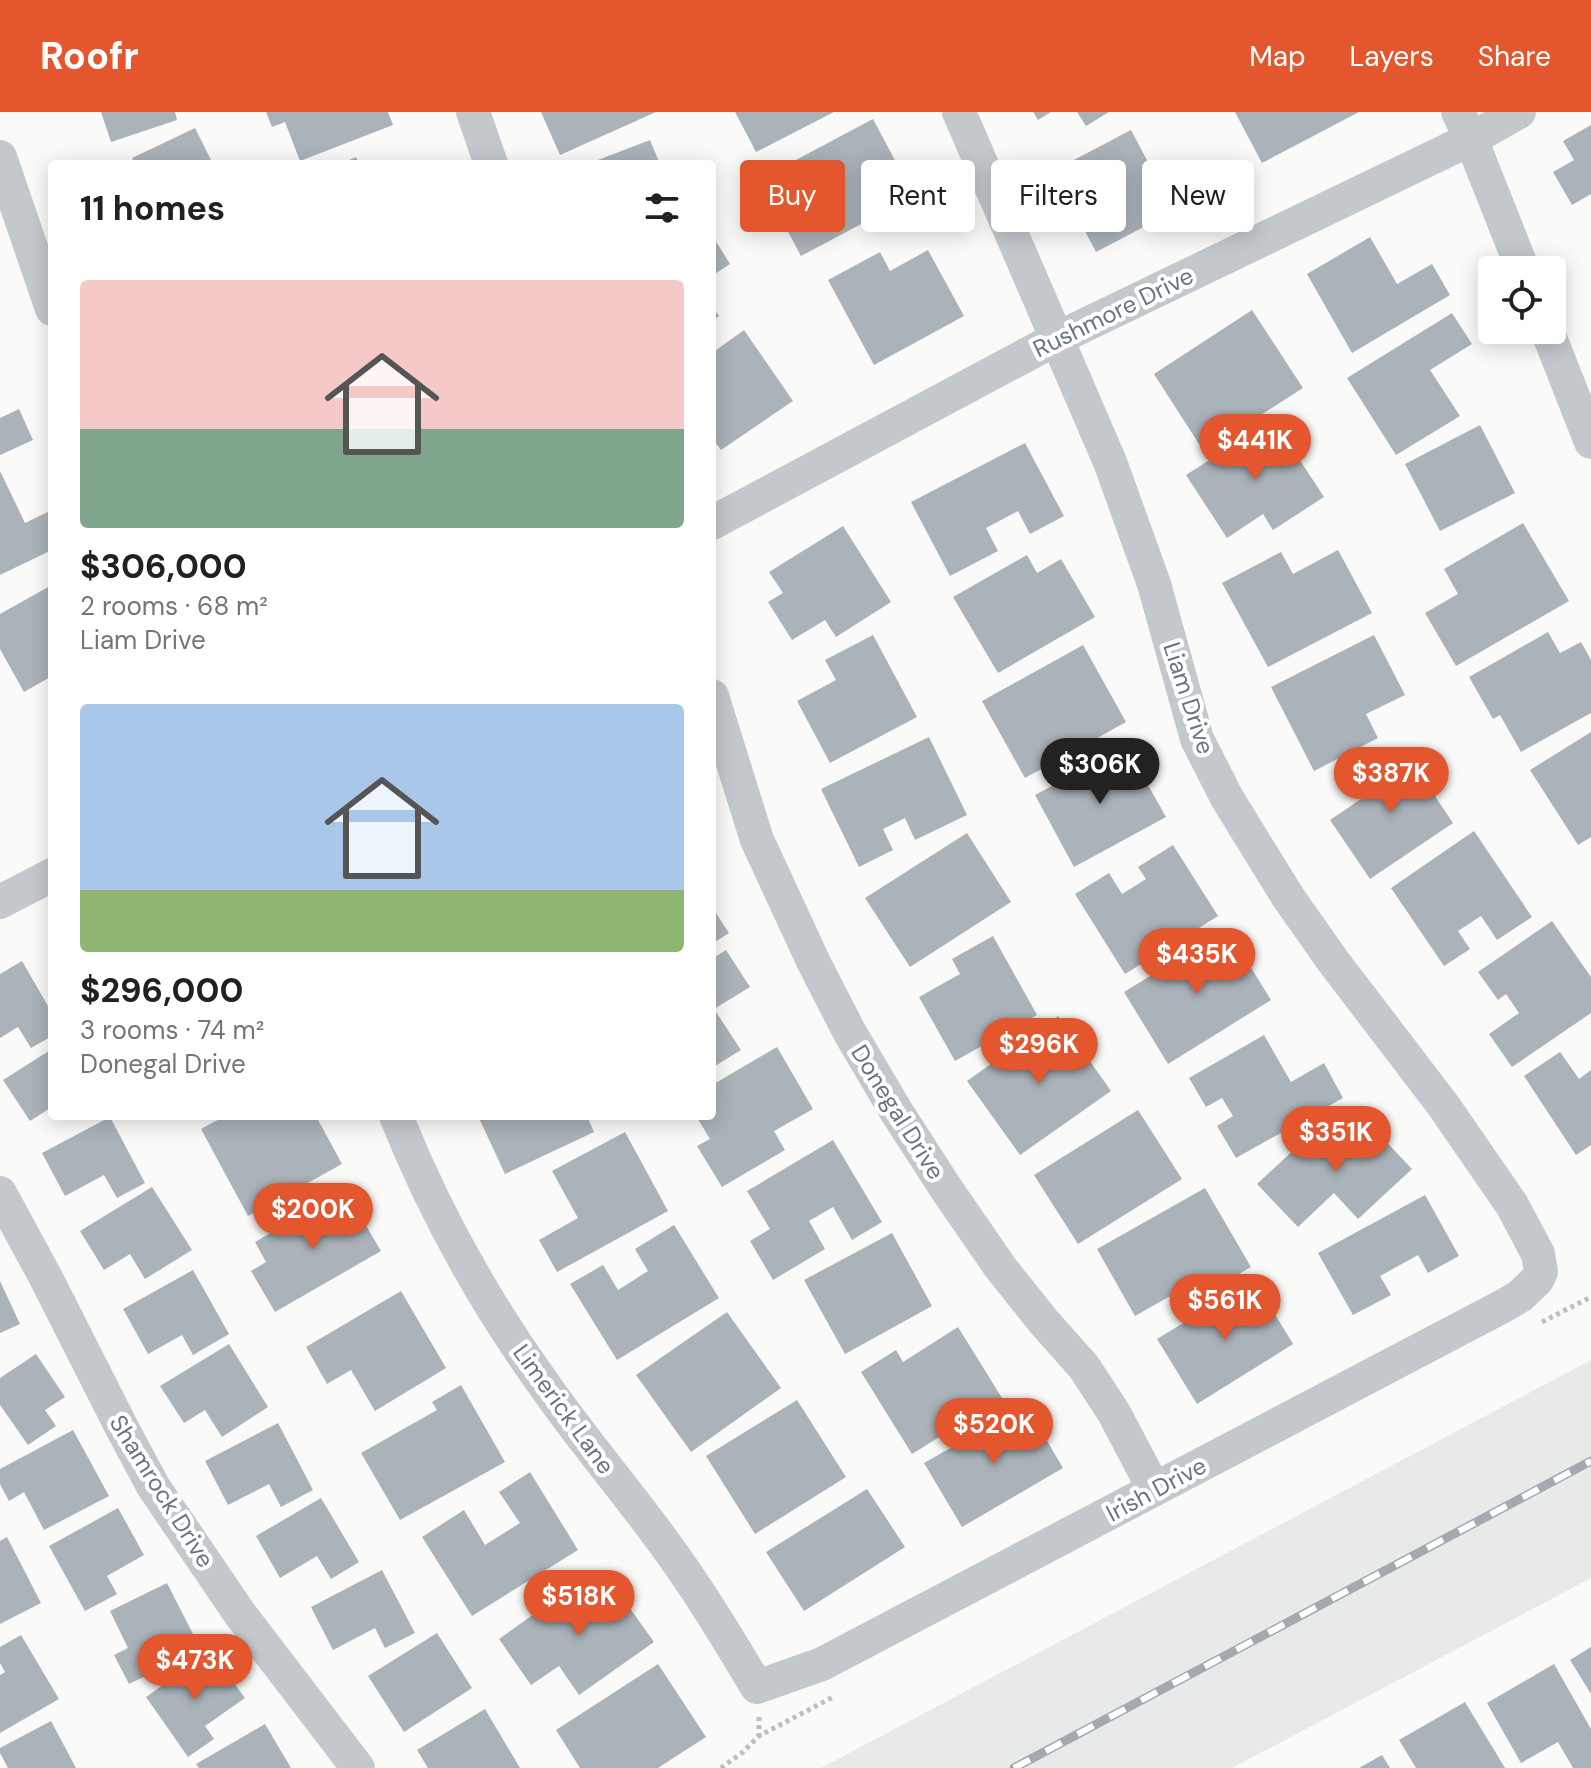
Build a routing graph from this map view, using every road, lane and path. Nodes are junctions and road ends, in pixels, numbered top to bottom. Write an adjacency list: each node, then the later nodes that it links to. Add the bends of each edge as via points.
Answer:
1 (473, 112): 6 (street)
2 (959, 112): 9 (street, Liam Drive)
3 (1519, 112): 4 (street, Rushmore Drive)
4 (1465, 125): 7 (street); 9 (street, Rushmore Drive)
5 (0, 157): 8 (street)
6 (490, 160)
7 (1517, 256)
8 (48, 298)
9 (1056, 339): 12 (street, Rushmore Drive); 18 (street, Liam Drive, via 1110,462 1154,584 1197,739 1227,798 1288,897 1512,1205 1538,1254)
10 (1552, 344): 11 (street)
11 (1591, 442)
12 (716, 521)
13 (716, 709): 19 (street, Donegal Drive, via 757,840 850,1033 1000,1267 1084,1367)
14 (48, 877): 15 (street)
15 (0, 902)
16 (398, 1120): 20 (street, Limerick Lane, via 445,1221 508,1333 700,1593)
17 (0, 1193): 22 (street, Shamrock Drive, via 153,1486 240,1614)
18 (1541, 1272): 19 (street, Irish Drive, via 1505,1305)
19 (1154, 1489): 20 (street, Irish Drive, via 822,1664)
20 (757, 1687)
21 (759, 1736): 23 (path)
22 (358, 1768)
23 (721, 1768)

